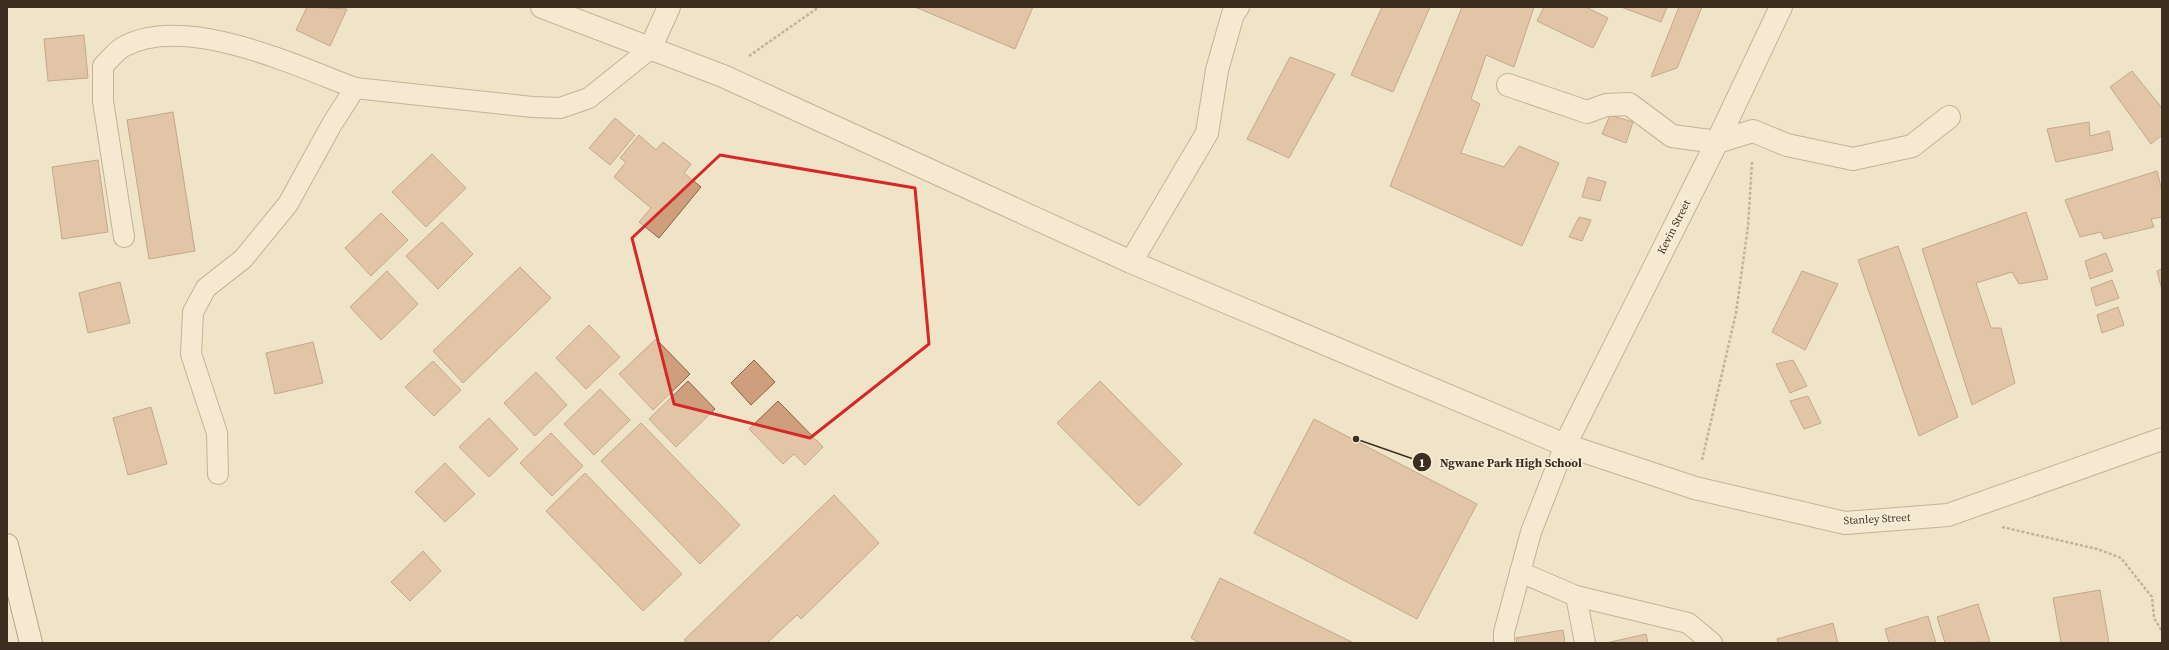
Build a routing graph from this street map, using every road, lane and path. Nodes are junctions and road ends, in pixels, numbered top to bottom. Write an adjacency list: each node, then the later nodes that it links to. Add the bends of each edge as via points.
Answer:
1 (542, 7): 6 (street, Stanley Street)
2 (669, 7): 6 (street)
3 (819, 7): 7 (path, via 769,40)
4 (1238, 7): 14 (street, via 1233,14 1217,70 1208,133)
5 (1780, 7): 12 (street, Kevin Street)
6 (650, 49): 7 (street, Stanley Street); 9 (lane, via 589,98 560,108)
7 (723, 76): 14 (street, Stanley Street)
8 (1508, 86): 12 (street, via 1587,112 1606,105 1629,104 1672,136)
9 (355, 88): 13 (lane, via 252,49 191,37 148,38 122,48 103,66 103,101); 17 (lane, via 288,204 243,259 206,288 194,312 191,354 218,433)
10 (1949, 117): 11 (street, via 1912,146 1853,159 1788,145)
11 (1753, 131): 12 (street); 18 (path, via 1748,226 1736,313)
12 (1717, 142): 16 (street, Kevin Street)
13 (124, 237)
14 (1131, 262): 16 (street, Stanley Street)
15 (2162, 440): 18 (street, Stanley Street, via 1948,515 1845,523)
16 (1565, 446): 18 (street, Stanley Street); 21 (lane, via 1531,532)
17 (218, 474)
18 (1695, 488)
19 (2000, 527): 23 (path, via 2097,549 2121,558 2152,597 2154,618)
20 (7, 545): 24 (street)
21 (1520, 572): 22 (lane); 25 (lane, via 1504,632)
22 (1576, 596): 26 (lane); 27 (lane, via 1688,623)
23 (2162, 631)
24 (32, 643)
25 (1504, 643)
26 (1585, 643)
27 (1712, 643)

